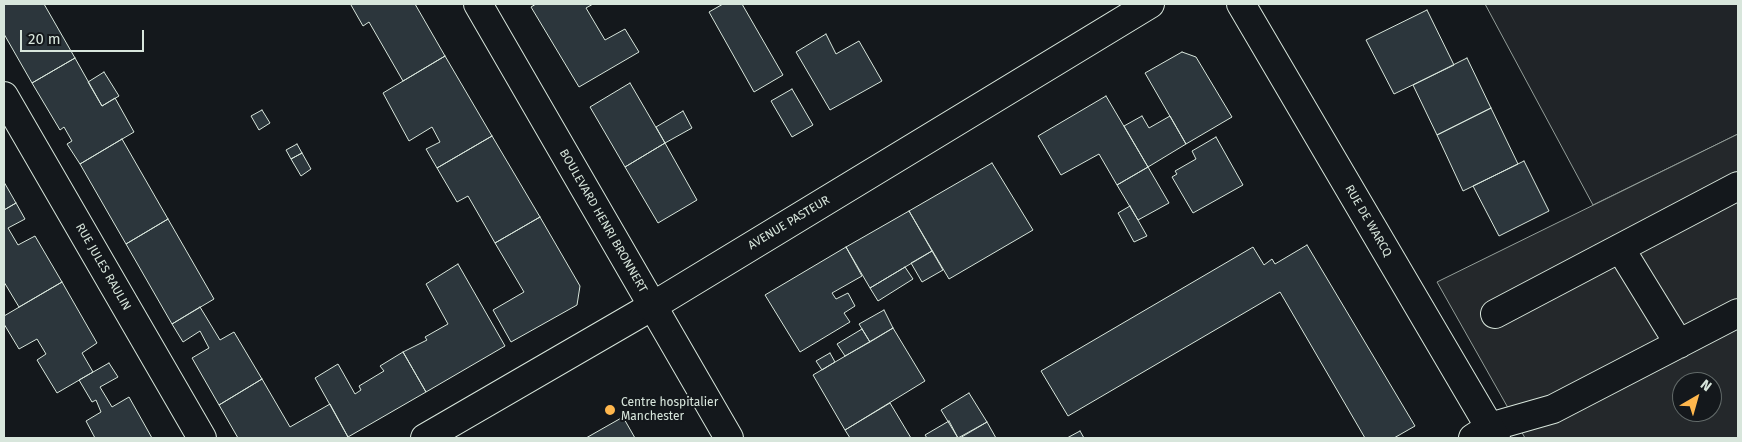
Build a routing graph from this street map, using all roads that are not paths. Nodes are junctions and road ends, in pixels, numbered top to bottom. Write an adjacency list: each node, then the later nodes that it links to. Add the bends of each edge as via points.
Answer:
1 (478, 4): 7 (main road, BOULEVARD HENRI BRONNERT)
2 (1150, 4): 7 (main road, AVENUE PASTEUR)
3 (1241, 4): 11 (main road, RUE DE WARCQ)
4 (4, 96): 12 (main road, RUE JULES RAULIN)
5 (1738, 186): 6 (main road)
6 (1620, 248): 9 (main road); 10 (main road)
7 (651, 307): 13 (main road, AVENUE PASTEUR); 14 (main road, BOULEVARD HENRI BRONNERT)
8 (1738, 313): 10 (main road)
9 (1495, 314)
10 (1679, 344): 11 (main road, via 1553,409)
11 (1486, 435)
12 (202, 438)
13 (425, 438)
14 (729, 438)

